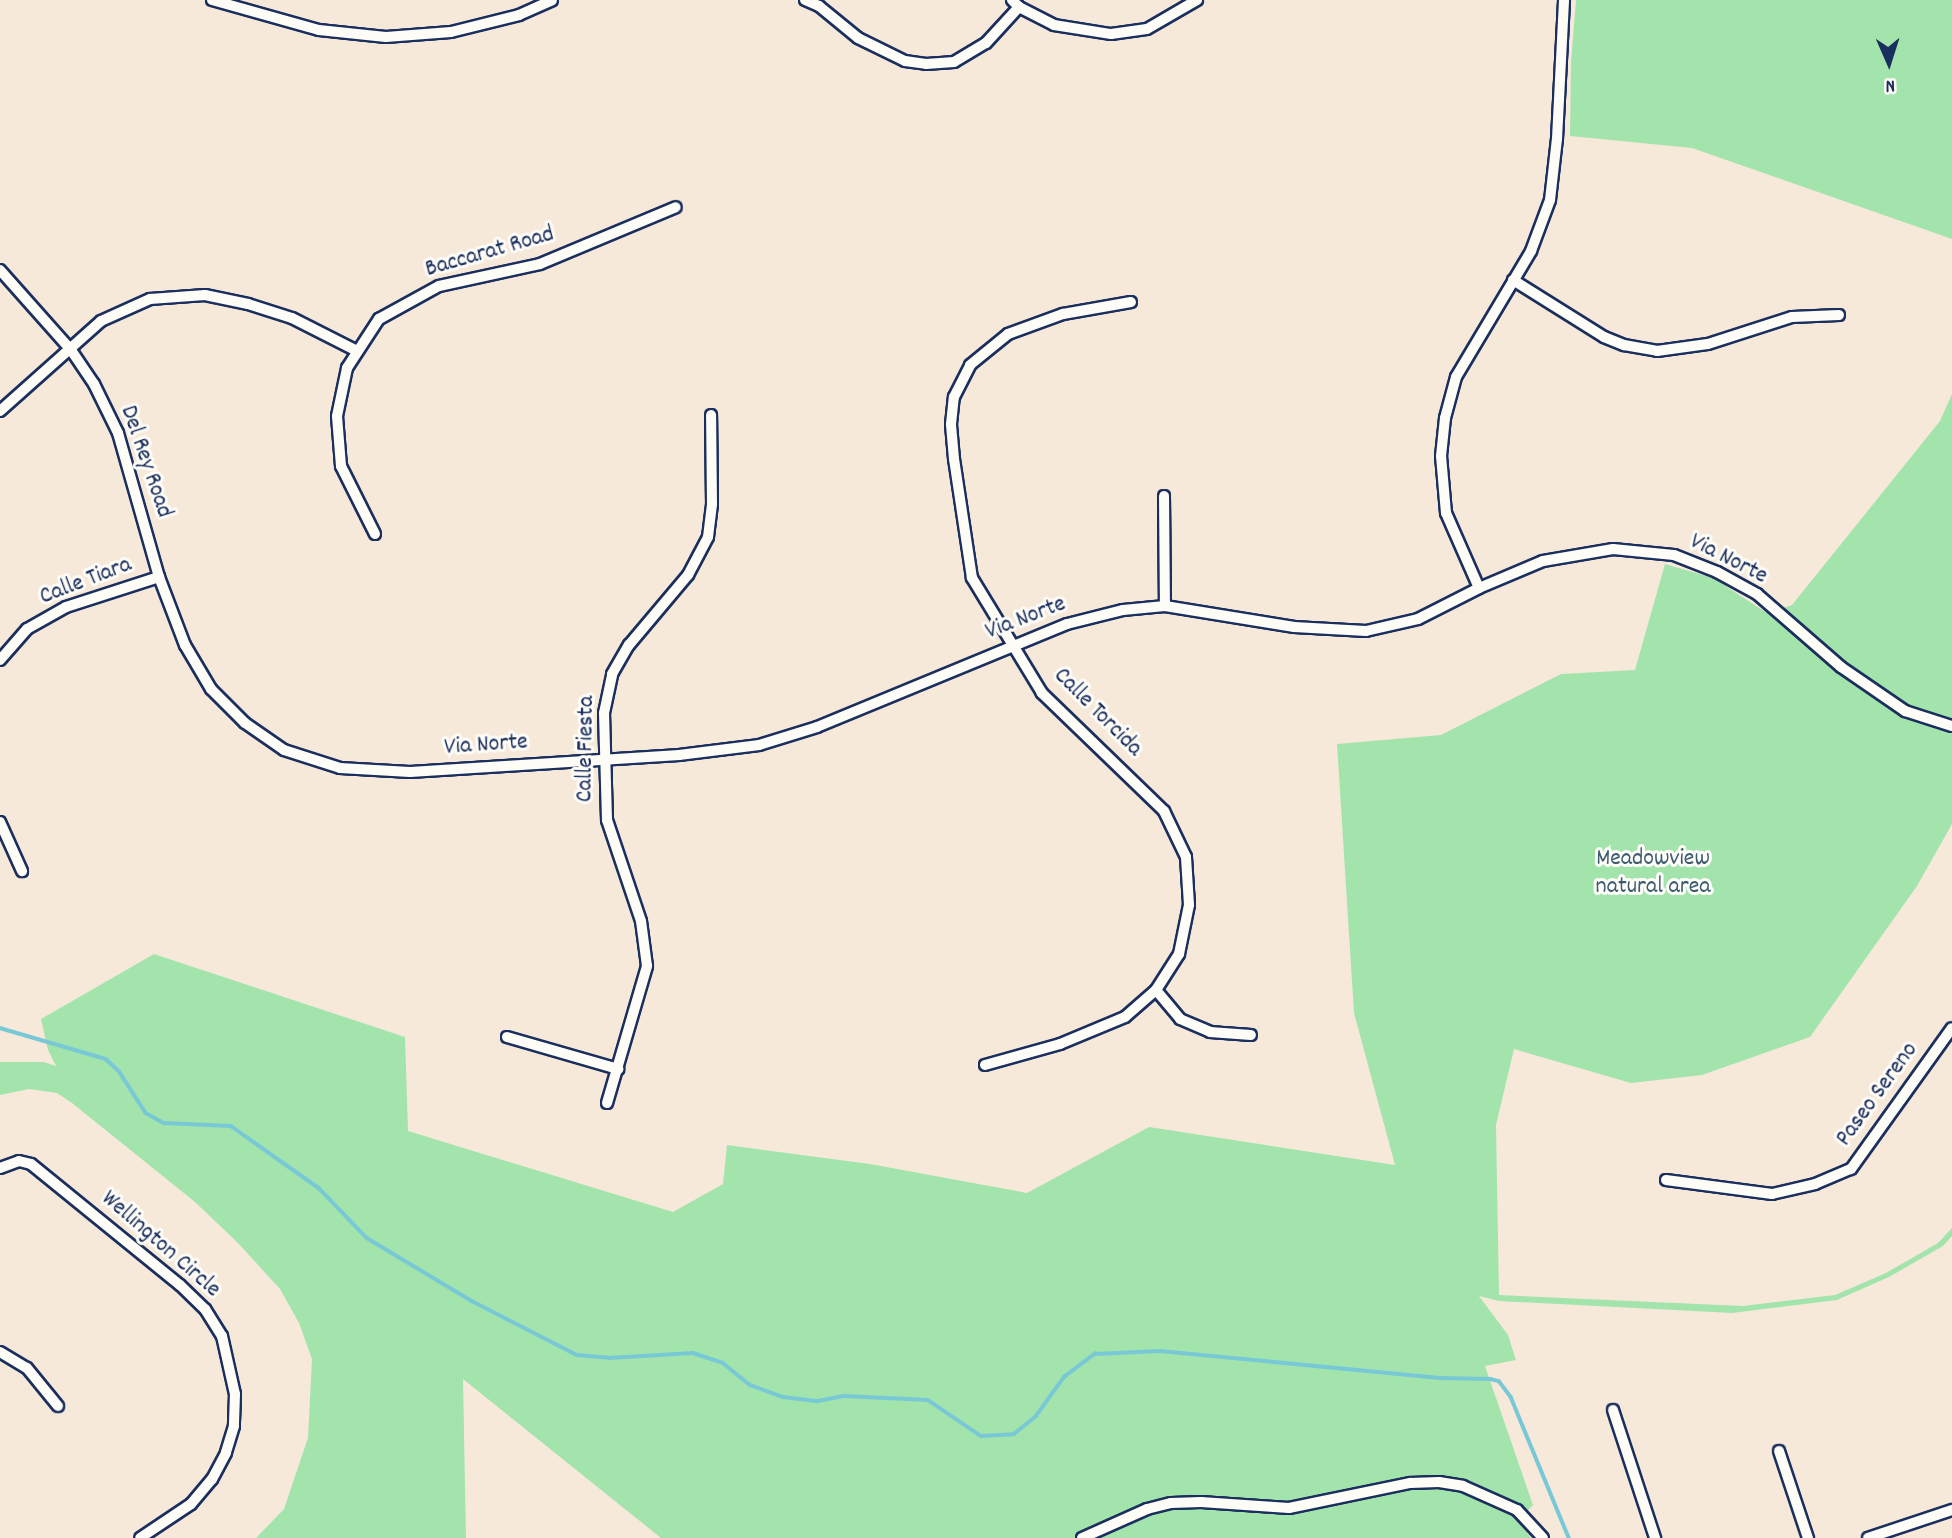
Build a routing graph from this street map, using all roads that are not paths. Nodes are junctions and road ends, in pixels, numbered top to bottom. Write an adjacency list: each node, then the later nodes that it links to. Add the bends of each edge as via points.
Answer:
1 (212, 0): 2 (street, via 319,30 386,37 451,32 519,15)
2 (552, 0)
3 (805, 0): 6 (street, via 858,37 905,61 926,64 954,62 986,43)
4 (1197, 0): 6 (street, via 1147,29 1111,34 1054,25)
5 (1564, 0): 9 (street, via 1550,200 1531,251)
6 (1016, 4)
7 (676, 207): 13 (street, Baccarat Road, via 540,264 439,286 379,319)
8 (0, 270): 12 (street, Del Rey Road)
9 (1513, 281): 11 (street, via 1604,337 1657,351 1707,344 1792,317); 19 (street, via 1455,377 1445,418 1441,456 1446,513)
10 (1131, 302): 21 (street, Calle Torcida, via 1063,314 1008,334 970,365 954,397 954,459 972,578)
11 (1839, 315)
12 (71, 350): 13 (street, via 101,321 150,299 205,295 292,318); 14 (street); 18 (street, Del Rey Road, via 118,433)
13 (358, 351): 17 (street, Baccarat Road, via 347,368 337,416 341,466)
14 (0, 411)
15 (711, 415): 24 (street, Calle Fiesta, via 708,537 688,575 629,645 611,674 604,713)
16 (1164, 496): 20 (street)
17 (375, 534)
18 (159, 577): 22 (street, Calle Tiara, via 66,607 27,629); 24 (street, Via Norte, via 185,645 211,689 245,723 284,750 340,768 410,772)
19 (1479, 587): 20 (street, Via Norte, via 1418,619 1366,631 1294,627); 23 (street, Via Norte, via 1556,559 1613,550 1674,555 1757,594 1841,667 1905,711)
20 (1165, 606): 21 (street, Via Norte, via 1123,610 1067,624)
21 (1015, 645): 24 (street, Via Norte, via 759,745); 27 (street, Calle Torcida, via 1042,693 1164,811 1186,857 1189,905 1179,954)
22 (0, 660)
23 (1952, 726)
24 (605, 759): 32 (street, Calle Fiesta, via 607,820 640,921 647,966)
25 (0, 822): 26 (street)
26 (22, 871)
27 (1156, 990): 29 (street, via 1180,1019 1210,1032); 31 (street, Calle Torcida, via 1125,1017 1060,1044)
28 (1952, 1028): 35 (street, Paseo Sereno, via 1851,1169 1772,1194)
29 (1251, 1035)
30 (507, 1037): 32 (street)
31 (985, 1065)
32 (618, 1069): 33 (street, Calle Fiesta)
33 (607, 1103)
34 (0, 1168): 41 (street, Wellington Circle, via 19,1161 31,1164 180,1284 205,1308 222,1336 235,1394 234,1426 226,1453 191,1504)
35 (1665, 1180)
36 (0, 1352): 37 (street, via 27,1368)
37 (58, 1406)
38 (1613, 1410): 44 (street)
39 (1779, 1451): 45 (street)
40 (1952, 1510): 46 (street)
41 (140, 1538)
42 (1082, 1538): 43 (street, via 1171,1503 1289,1508 1409,1483 1439,1482 1464,1486 1517,1510)
43 (1543, 1538)
44 (1655, 1538)
45 (1808, 1538)
46 (1868, 1538)

